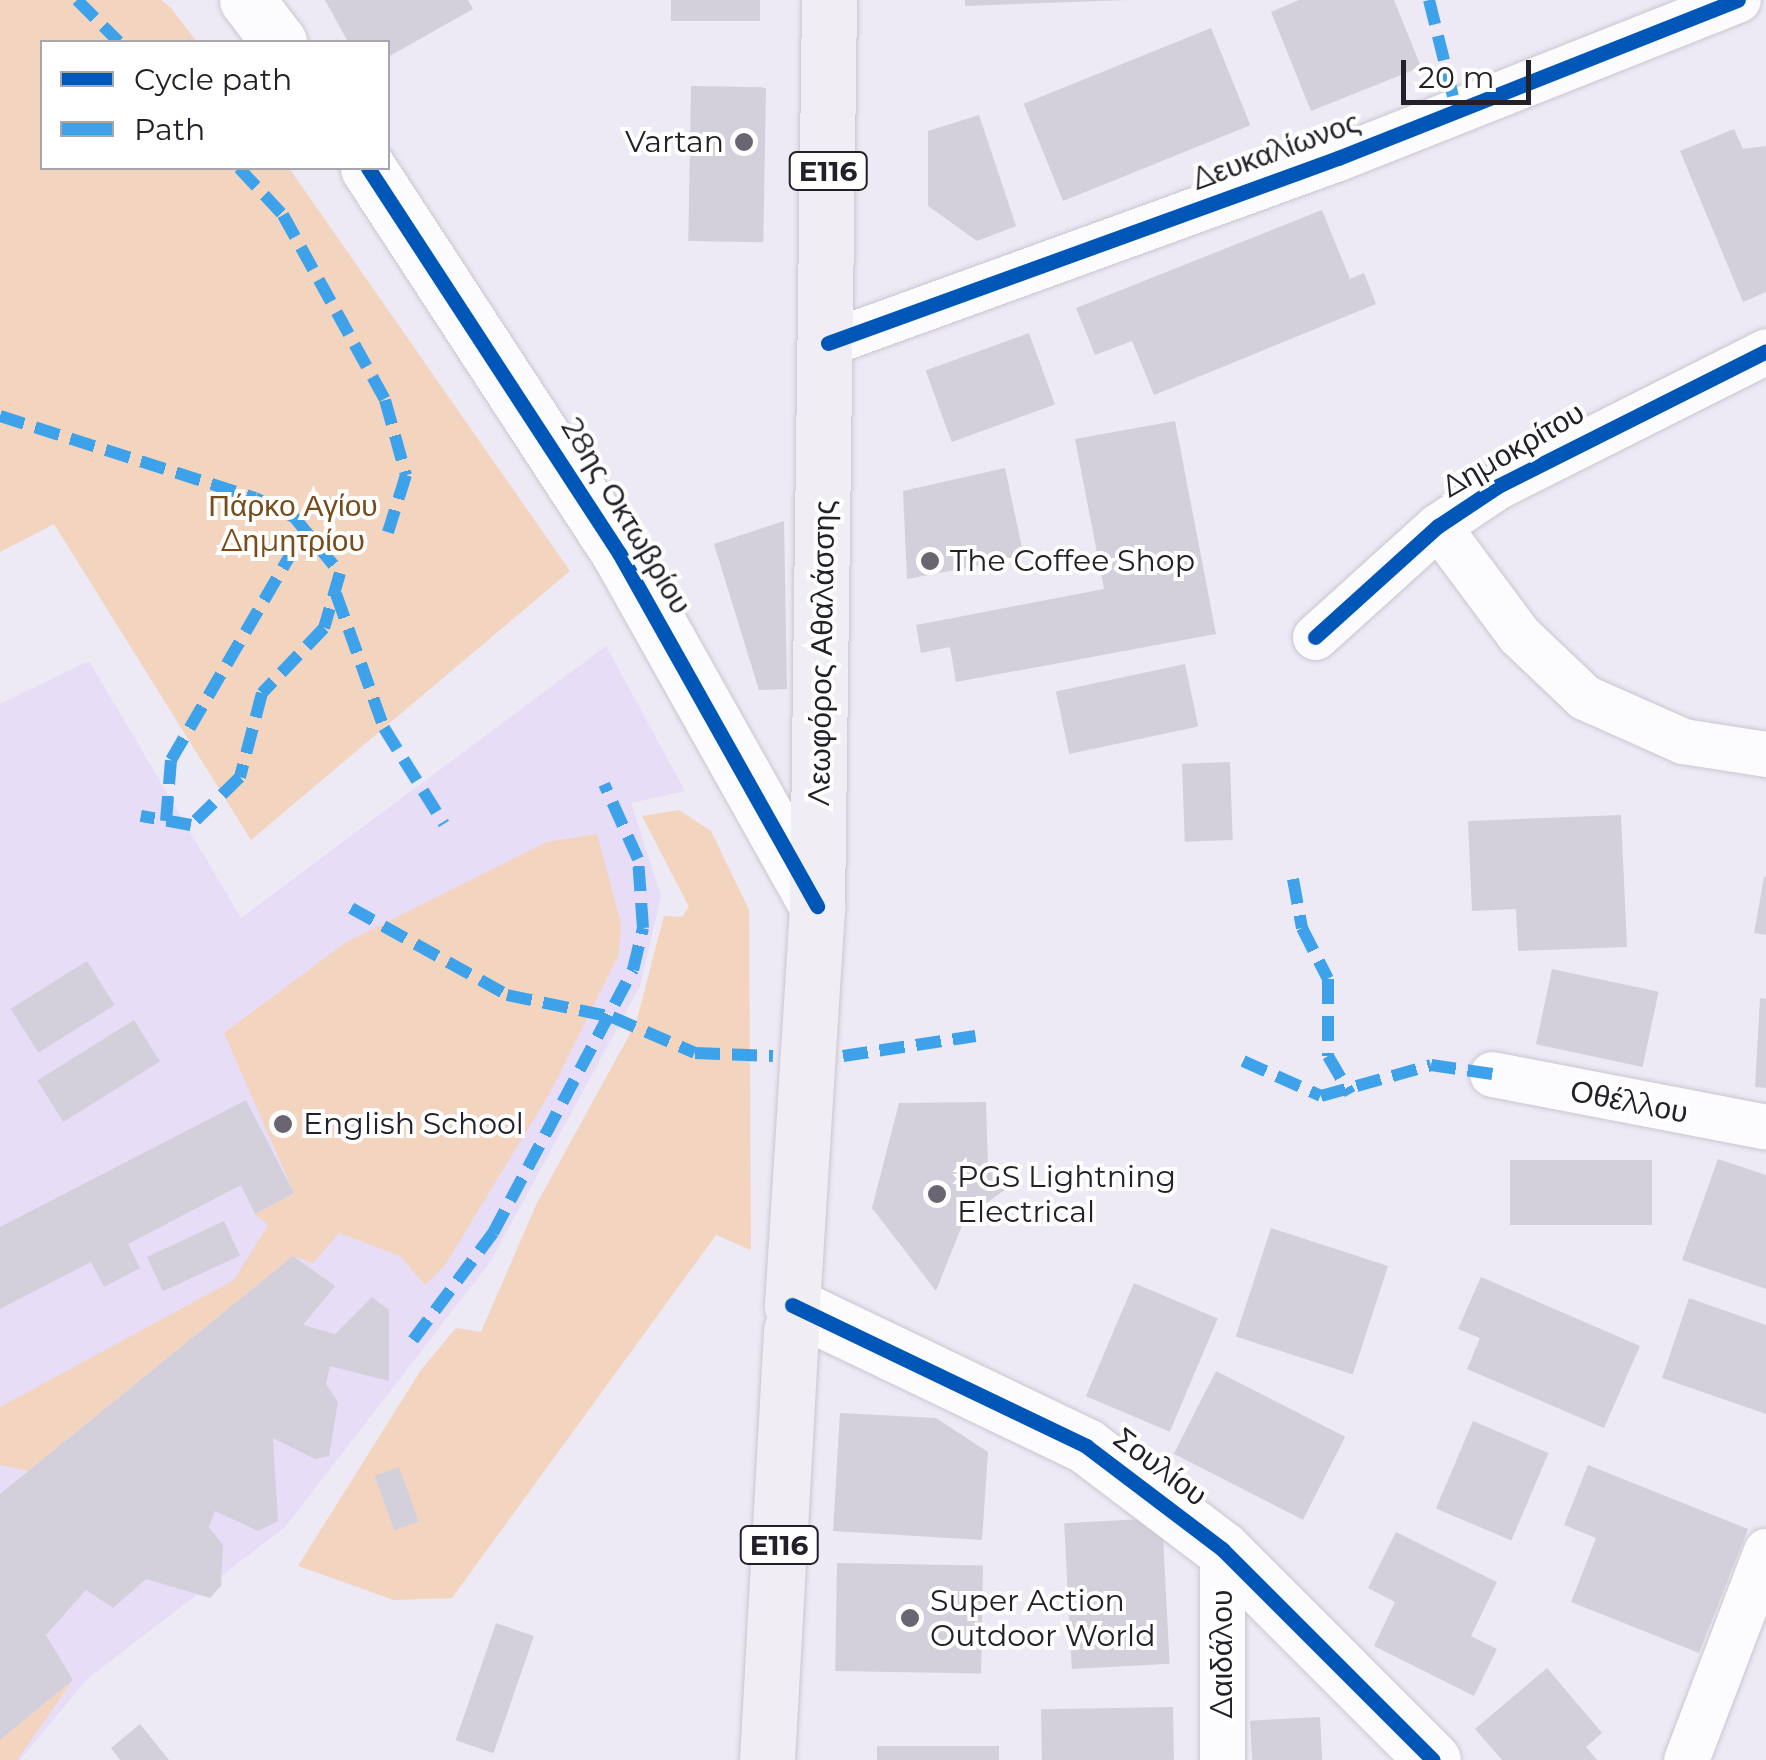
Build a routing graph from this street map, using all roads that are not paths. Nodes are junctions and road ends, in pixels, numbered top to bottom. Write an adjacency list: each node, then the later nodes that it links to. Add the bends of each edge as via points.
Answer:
1 (246, 0): 4 (street)
2 (829, 0): 6 (main road, Λεωφόρος Αθαλάσσης / E116)
3 (1738, 0): 6 (street, Δευκαλίωνος, via 1338,158)
4 (278, 40)
5 (369, 170): 11 (street, 28ης Οκτωβρίου, via 619,553)
6 (828, 342): 11 (main road, Λεωφόρος Αθαλάσσης / E116)
7 (1766, 351): 8 (street, Δημοκρίτου, via 1602,428)
8 (1438, 526): 9 (street, Δημοκρίτου); 10 (street, via 1519,634 1584,697 1682,741)
9 (1315, 637)
10 (1766, 754)
11 (817, 906): 14 (main road, Λεωφόρος Αθαλάσσης / E116)
12 (1492, 1074): 13 (street, Οθέλλου)
13 (1766, 1126)
14 (792, 1317): 15 (street, Σουλίου, via 1086,1446); 17 (main road, Λεωφόρος Αθαλάσσης / E116)
15 (1222, 1549): 18 (street, Δαιδάλου); 19 (street, Σουλίου)
16 (1766, 1551): 20 (street)
17 (767, 1760)
18 (1222, 1760)
19 (1432, 1760)
20 (1686, 1760)

